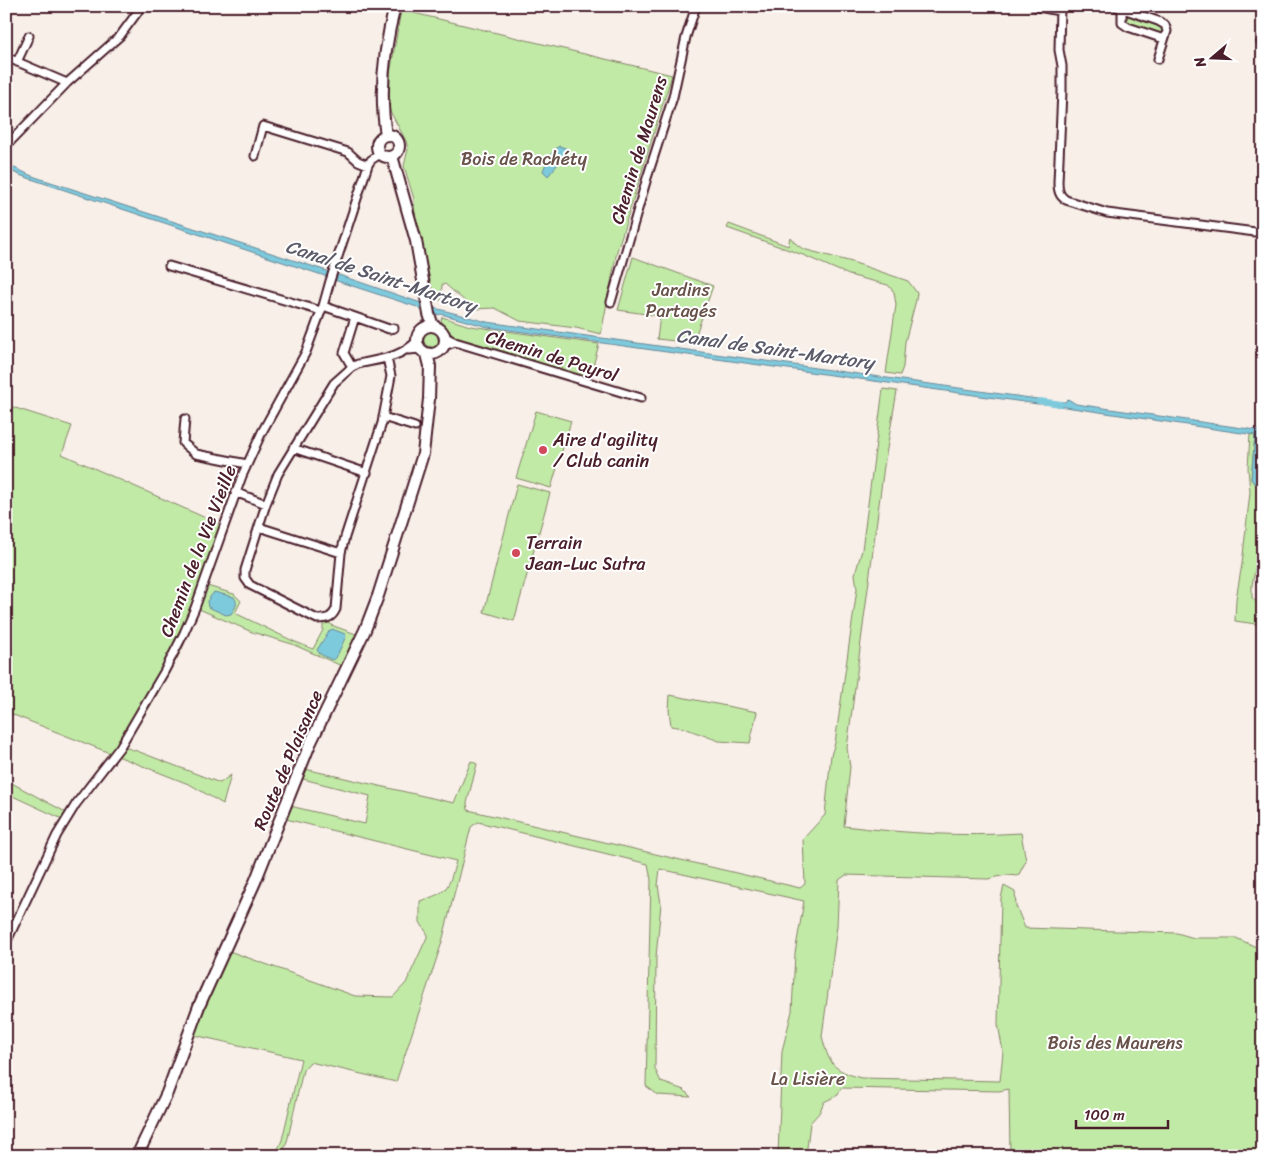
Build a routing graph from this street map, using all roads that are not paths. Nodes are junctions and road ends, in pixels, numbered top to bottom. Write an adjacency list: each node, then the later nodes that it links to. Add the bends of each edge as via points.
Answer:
1 (142, 6): 13 (street, via 120,36)
2 (395, 6): 14 (main road, via 382,99)
3 (696, 6): 22 (street, Chemin de Maurens, via 673,97)
4 (1034, 6): 6 (street)
5 (1114, 6): 7 (street)
6 (1060, 9): 20 (street, via 1062,91 1058,182 1061,197 1107,213)
7 (1122, 9): 9 (street, via 1122,22 1128,27); 9 (street, via 1165,25)
8 (29, 36): 12 (street)
9 (1164, 39): 11 (street)
10 (6, 57): 12 (street)
11 (1158, 60)
12 (16, 62): 13 (street)
13 (67, 83): 15 (street)
14 (386, 135): 16 (main road, via 377,144); 18 (main road, via 393,136 398,142 398,152)
15 (6, 146)
16 (380, 154): 18 (main road); 19 (street, Chemin de la Vie Vieille)
17 (255, 156): 19 (street, via 263,126 348,152)
18 (392, 156): 25 (main road, via 416,241)
19 (368, 165): 23 (street, Chemin de la Vie Vieille)
20 (1263, 234)
21 (169, 266): 23 (street)
22 (611, 302)
23 (322, 308): 24 (street); 36 (street, Chemin de la Vie Vieille, via 306,352)
24 (356, 317): 26 (street); 30 (street, via 344,353)
25 (430, 326): 27 (main road, via 441,330); 28 (main road, via 421,330)
26 (394, 328)
27 (445, 342): 28 (main road, via 442,350); 31 (street, Chemin de Payrol, via 455,342)
28 (425, 349): 29 (street, via 409,350); 43 (main road, Route de Plaisance, via 430,366 423,454 372,614 304,758 255,882 199,1006 170,1087)
29 (387, 358): 30 (street); 32 (street, via 391,376)
30 (352, 366): 35 (street, via 334,383)
31 (641, 398)
32 (383, 417): 34 (street); 37 (street)
33 (185, 418): 36 (street, via 183,444 196,454)
34 (416, 427)
35 (294, 448): 37 (street); 39 (street, via 278,474)
36 (248, 464): 38 (street, Chemin de la Vie Vieille)
37 (367, 472): 41 (street)
38 (235, 492): 39 (street); 42 (street, Chemin de la Vie Vieille, via 195,608 164,672 120,747 67,817)
39 (266, 504): 40 (street)
40 (259, 527): 41 (street); 41 (street, via 245,578 250,585 317,619 334,615)
41 (342, 553)
42 (6, 944)
43 (137, 1156)

